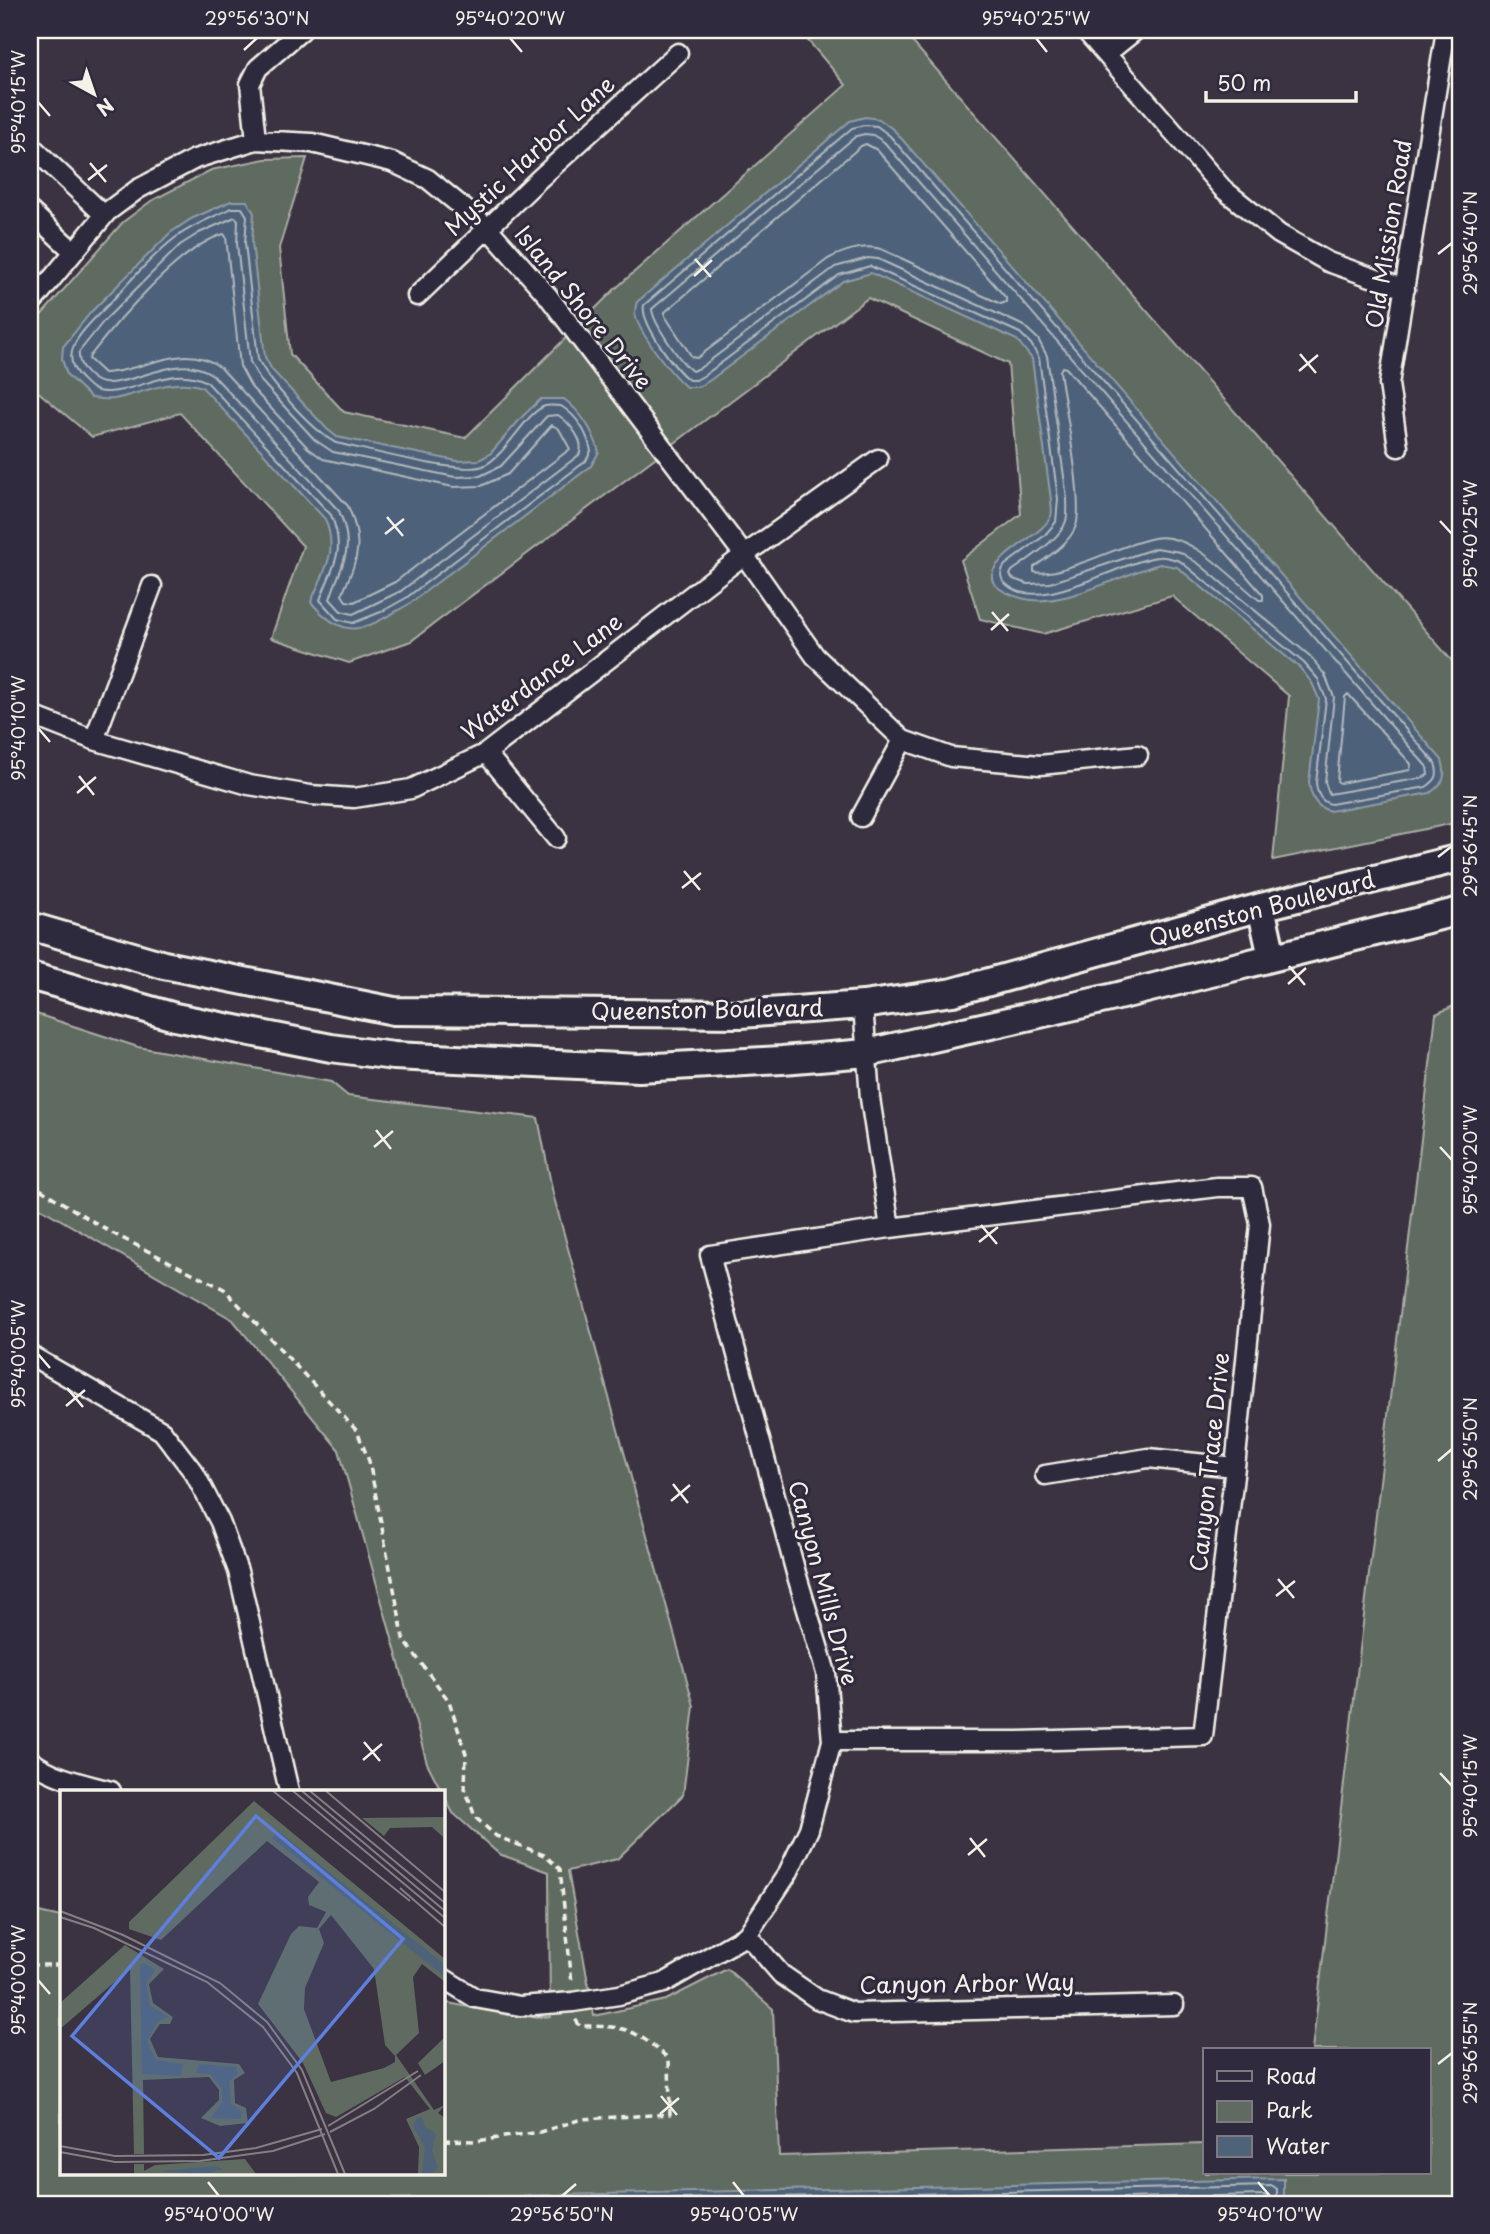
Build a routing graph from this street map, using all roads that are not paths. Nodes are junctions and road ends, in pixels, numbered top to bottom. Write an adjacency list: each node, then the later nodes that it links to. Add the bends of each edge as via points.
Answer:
1 (302, 30): 7 (street, via 258,68 250,84)
2 (1085, 30): 6 (street)
3 (1136, 30): 6 (street)
4 (1446, 30): 13 (street, Old Mission Road)
5 (678, 53): 11 (street, Mystic Harbor Lane)
6 (1106, 54): 13 (street, via 1223,189 1279,234 1328,262)
7 (256, 140): 10 (street, Island Shore Drive, via 195,159); 11 (street, Island Shore Drive, via 312,142 392,162 428,179)
8 (32, 151): 10 (street)
9 (30, 211): 12 (street)
10 (104, 215): 12 (street, Island Shore Drive)
11 (487, 228): 14 (street, Mystic Harbor Lane); 18 (street, Island Shore Drive, via 548,296)
12 (73, 251): 15 (street, Island Shore Drive)
13 (1405, 289): 16 (street, Old Mission Road, via 1389,384)
14 (417, 296)
15 (30, 305)
16 (1398, 446)
17 (878, 459): 18 (street, Waterdance Lane)
18 (744, 555): 22 (street, Island Shore Drive, via 815,656); 23 (street, Waterdance Lane)
19 (152, 586): 21 (street)
20 (30, 715): 21 (street, Waterdance Lane)
21 (94, 740): 23 (street, Waterdance Lane, via 249,785 354,798 411,789)
22 (903, 740): 24 (street, via 951,757 1040,765); 25 (street)
23 (486, 753): 26 (street)
24 (1138, 755)
25 (861, 817)
26 (556, 838)
27 (1460, 858): 28 (main road, Queenston Boulevard)
28 (1261, 907): 31 (main road); 33 (main road, Queenston Boulevard, via 953,992)
29 (1460, 911): 31 (main road, Queenston Boulevard)
30 (30, 926): 34 (main road, Queenston Boulevard, via 164,965)
31 (1272, 957): 35 (main road, Queenston Boulevard)
32 (30, 976): 36 (main road, Queenston Boulevard, via 175,1017)
33 (863, 1005): 34 (main road, Queenston Boulevard, via 741,1014); 35 (street)
34 (394, 1011): 36 (main road)
35 (867, 1053): 36 (main road, Queenston Boulevard, via 639,1068); 37 (street)
36 (394, 1056)
37 (890, 1228): 39 (street, Canyon Trace Drive, via 1217,1187 1252,1187 1260,1224); 41 (street, Canyon Mills Drive, via 710,1255 825,1673)
38 (30, 1355): 44 (street, via 162,1431 195,1474 238,1571)
39 (1235, 1467): 40 (street, via 1148,1458); 41 (street, Canyon Trace Drive, via 1203,1736)
40 (1045, 1475)
41 (832, 1741): 45 (street, Canyon Mills Drive, via 809,1829 788,1873)
42 (30, 1759): 43 (street, via 73,1781)
43 (107, 1790)
44 (289, 1790)
45 (747, 1935): 46 (street, Canyon Mills Drive, via 664,1983 573,2002 520,2006 475,1998); 47 (street, Canyon Arbor Way, via 781,1974 817,1999 854,2013)
46 (444, 1979)
47 (1174, 2005)

